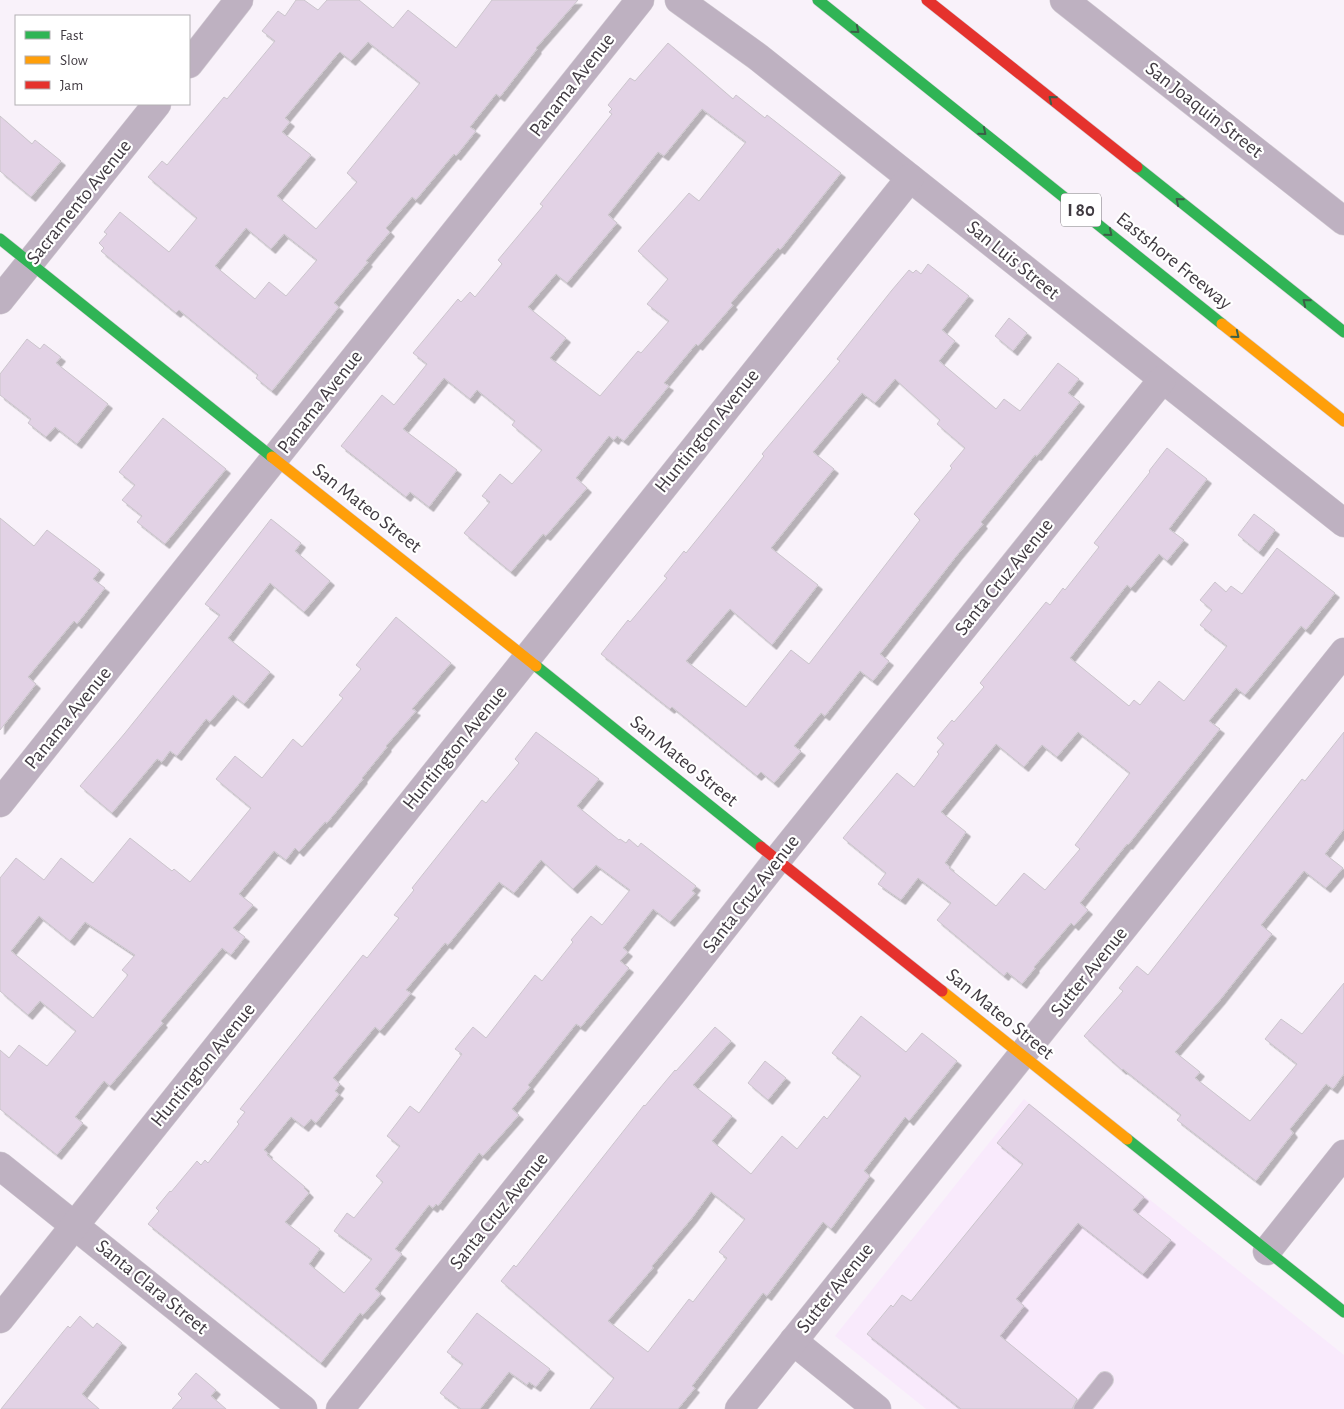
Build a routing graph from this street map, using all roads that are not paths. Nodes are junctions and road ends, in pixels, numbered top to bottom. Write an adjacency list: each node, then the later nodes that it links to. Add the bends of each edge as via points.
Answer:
1 (240, 0): 7 (street)
2 (640, 0): 17 (street, Panama Avenue)
3 (679, 0): 9 (street, San Luis Street, via 758,57)
4 (818, 0): 16 (main road, Eastshore Freeway / I 80, one-way to 16)
5 (927, 0): 14 (main road, one-way to 5)
6 (1064, 0): 10 (street, San Joaquin Street)
7 (190, 63)
8 (156, 105): 12 (street, Sacramento Avenue)
9 (910, 178): 15 (street, San Luis Street); 20 (street, Huntington Avenue)
10 (1344, 221)
11 (0, 239): 12 (main road, San Mateo Street)
12 (30, 263): 13 (street, Sacramento Avenue); 17 (main road, San Mateo Street)
13 (0, 300)
14 (1344, 332)
15 (1162, 380): 18 (street, San Luis Street); 22 (street, Santa Cruz Avenue)
16 (1344, 421)
17 (275, 460): 20 (main road, San Mateo Street); 21 (street, Panama Avenue)
18 (1344, 523)
19 (1344, 652): 23 (street, Sutter Avenue)
20 (527, 658): 22 (main road, San Mateo Street); 26 (street, Huntington Avenue)
21 (0, 803)
22 (776, 860): 23 (main road, San Mateo Street); 33 (street, Santa Cruz Avenue)
23 (1022, 1055): 27 (main road, San Mateo Street); 30 (street, Sutter Avenue)
24 (1344, 1154): 27 (street)
25 (0, 1166): 26 (street, Santa Clara Street)
26 (75, 1225): 29 (street, Huntington Avenue); 32 (street, Santa Clara Street)
27 (1267, 1251): 28 (main road, San Mateo Street)
28 (1344, 1312)
29 (0, 1319)
30 (793, 1341): 34 (street, Sutter Avenue); 35 (street)
31 (1105, 1380): 36 (lane)
32 (303, 1409)
33 (340, 1409)
34 (740, 1409)
35 (877, 1409)
36 (1082, 1409)

